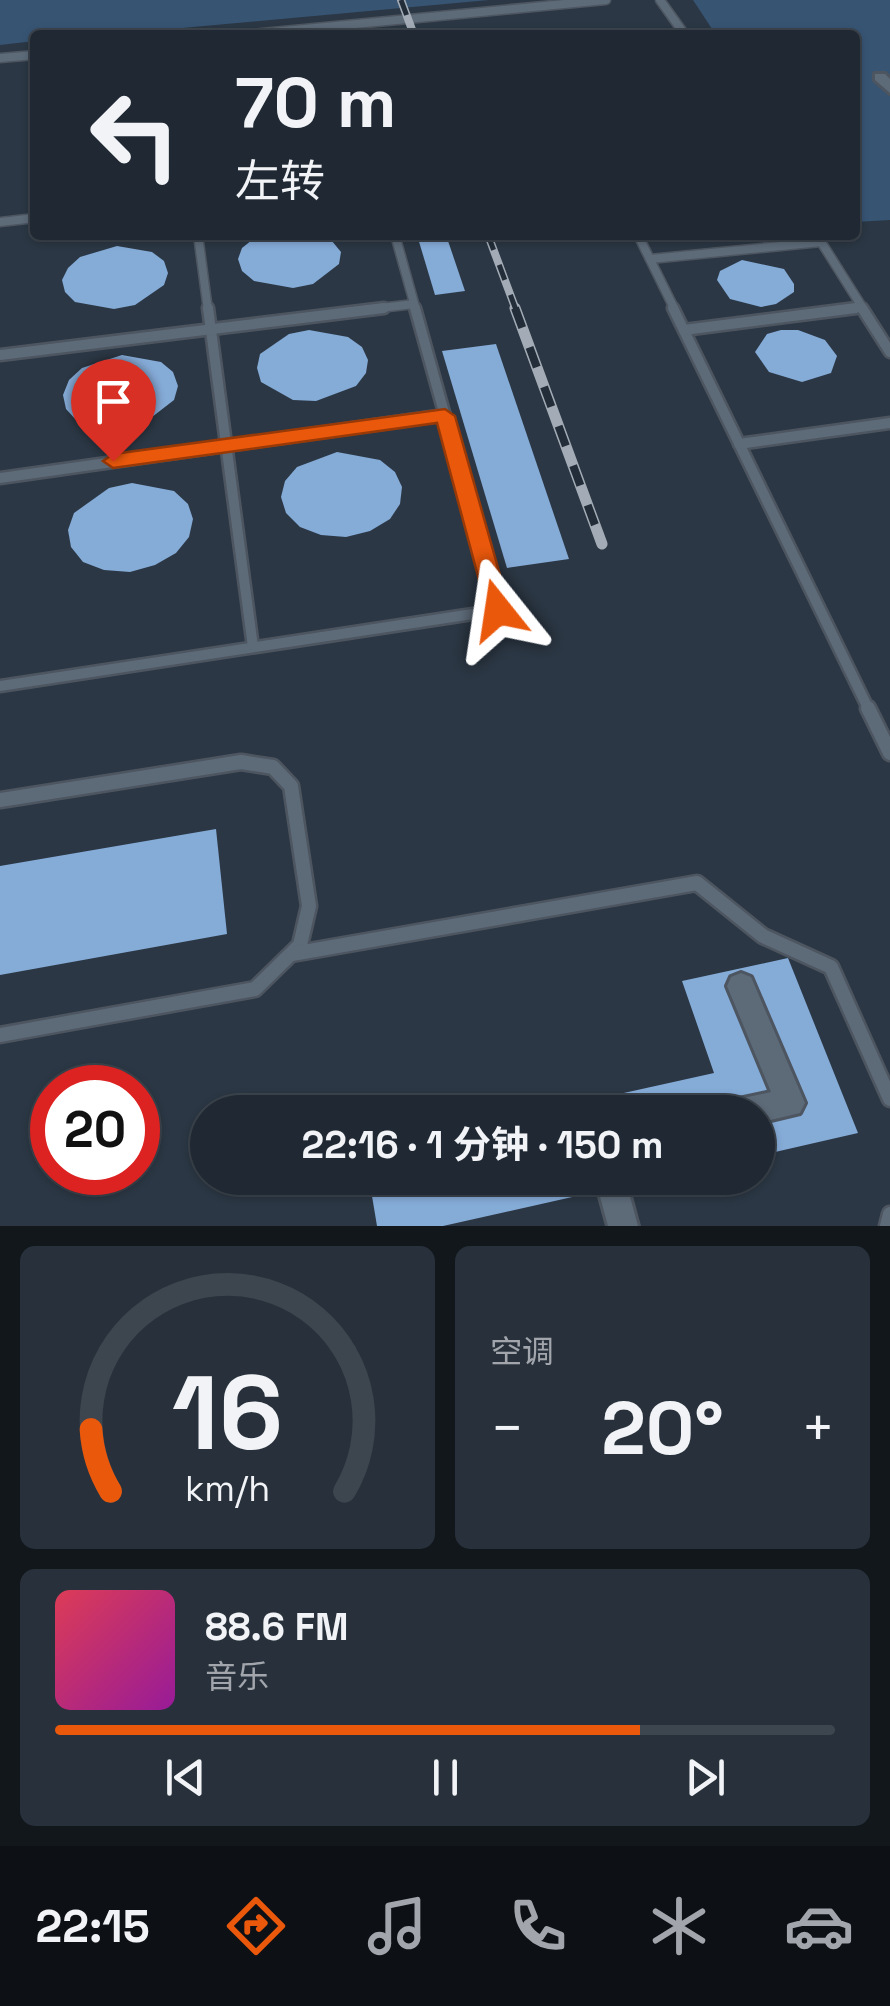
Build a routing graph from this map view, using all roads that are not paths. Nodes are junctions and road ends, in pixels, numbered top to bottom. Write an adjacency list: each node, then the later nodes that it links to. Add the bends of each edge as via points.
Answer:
1 (606, 0): 3 (lane)
2 (660, 0): 4 (lane)
3 (293, 30)
4 (681, 30)
5 (30, 55): 6 (lane)
6 (0, 58)
7 (30, 219): 8 (lane)
8 (0, 222)
9 (199, 240): 17 (lane)
10 (396, 240): 15 (lane)
11 (640, 240): 14 (lane)
12 (811, 240): 14 (lane)
13 (820, 240): 16 (lane)
14 (650, 259): 18 (lane)
15 (414, 304): 17 (lane); 21 (lane)
16 (862, 307): 18 (lane); 19 (lane)
17 (211, 328): 20 (lane); 23 (lane)
18 (684, 330): 24 (lane)
19 (890, 352)
20 (0, 355)
21 (445, 416): 23 (lane); 26 (lane, via 498,610)
22 (890, 423): 24 (lane)
23 (226, 444): 25 (lane); 26 (lane)
24 (739, 444): 28 (lane)
25 (0, 478)
26 (253, 647): 27 (lane)
27 (0, 686)
28 (890, 753)
29 (0, 800): 30 (lane, via 241,762 272,767 291,786 309,906 300,945)
30 (290, 954): 32 (lane, via 255,989); 33 (lane, via 698,883 763,936 832,967)
31 (741, 986): 34 (street, via 790,1103)
32 (0, 1036)
33 (890, 1099)
34 (775, 1105)
35 (615, 1195): 37 (street)
36 (890, 1214): 38 (lane)
37 (623, 1226)
38 (887, 1226)

